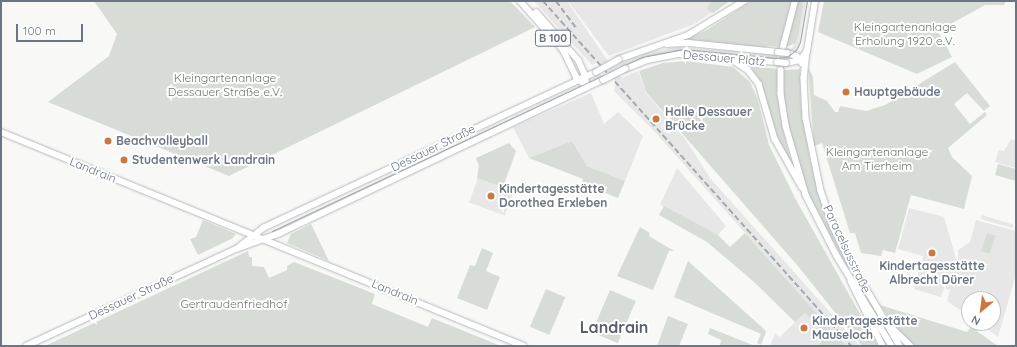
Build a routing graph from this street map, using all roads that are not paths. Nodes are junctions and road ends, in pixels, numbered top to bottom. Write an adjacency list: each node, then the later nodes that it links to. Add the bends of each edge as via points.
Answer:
1 (520, 1): 18 (main road, B 100, via 563,50)
2 (526, 1): 12 (main road, B 100)
3 (744, 1): 6 (main road, Dessauer Platz, via 703,27)
4 (794, 1): 7 (main road)
5 (814, 1): 8 (main road, Paracelsusstraße)
6 (665, 44): 9 (main road, Dessauer Platz); 11 (main road, bridge, via 689,43 787,53)
7 (783, 46)
8 (807, 51): 11 (main road, Paracelsusstraße); 15 (main road, Paracelsusstraße)
9 (634, 53): 16 (main road, Dessauer Straße, bridge)
10 (727, 57): 11 (main road, Dessauer Platz, bridge, via 786,63); 13 (main road, Dessauer Platz, via 674,54); 21 (main road, via 748,70 759,84 775,139)
11 (800, 60): 15 (main road)
12 (582, 67): 16 (main road); 17 (main road, B 100)
13 (625, 69): 19 (main road, Dessauer Straße, bridge)
14 (781, 70): 21 (main road, Paracelsusstraße, via 786,126)
15 (804, 71): 27 (main road, Paracelsusstraße, via 807,128 822,191 837,233)
16 (595, 72): 17 (main road, Dessauer Straße)
17 (585, 77): 18 (main road, Dessauer Straße); 19 (main road)
18 (579, 80): 19 (main road, B 100); 22 (main road, Dessauer Straße)
19 (587, 87): 24 (main road, Dessauer Straße)
20 (1, 132): 23 (main road, Landrain)
21 (806, 194): 26 (main road, Paracelsusstraße)
22 (268, 225): 23 (main road, Dessauer Straße); 24 (main road)
23 (253, 234): 24 (main road, Landrain); 25 (main road, Dessauer Straße)
24 (265, 239): 25 (main road, Dessauer Straße); 29 (main road, Landrain)
25 (236, 249): 28 (main road, Dessauer Straße)
26 (849, 275): 30 (main road, via 861,307); 31 (main road, Paracelsusstraße)
27 (881, 316): 32 (main road, Paracelsusstraße); 33 (main road)
28 (26, 346)
29 (524, 346)
30 (883, 346)
31 (892, 346)
32 (900, 346)
33 (911, 346)

